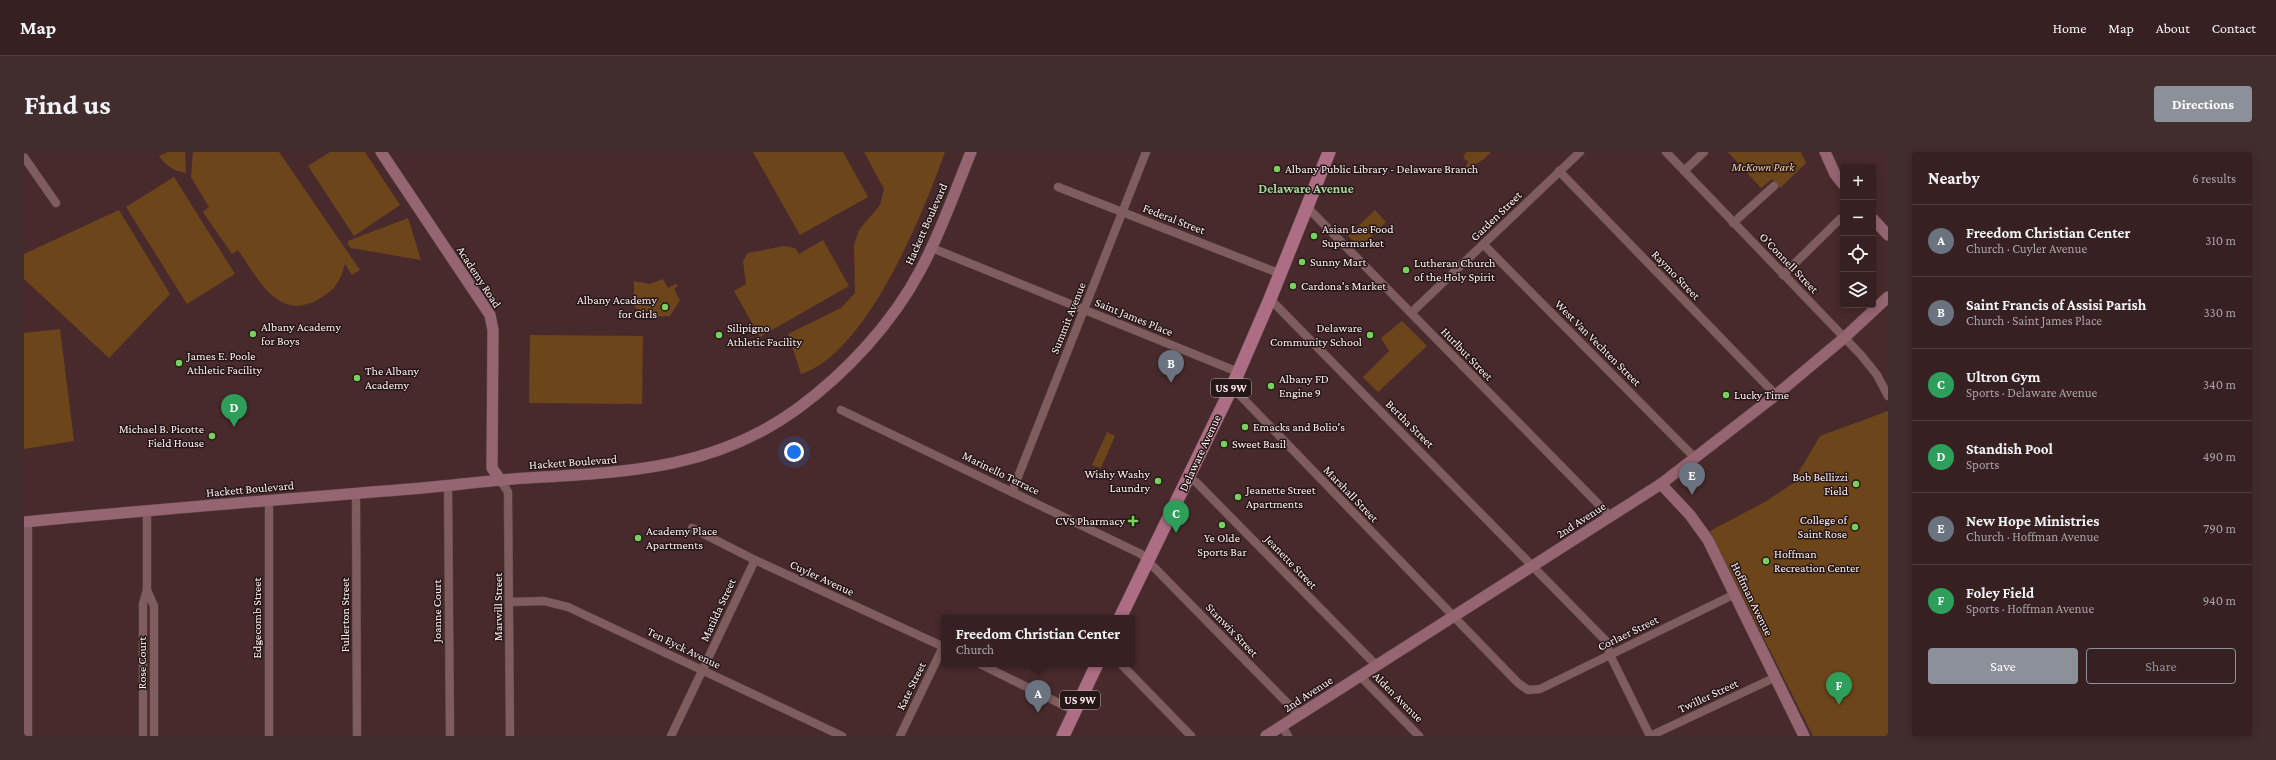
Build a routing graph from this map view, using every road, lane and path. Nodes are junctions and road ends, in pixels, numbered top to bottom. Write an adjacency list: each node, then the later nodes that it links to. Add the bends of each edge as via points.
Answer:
1 (381, 152): 38 (street, Academy Road, via 490,315 493,330 492,468)
2 (971, 152): 23 (street, Hackett Boulevard)
3 (1146, 152): 17 (street, Summit Avenue)
4 (1329, 152): 16 (main road, Delaware Avenue / US 9W)
5 (1580, 152): 10 (street, Garden Street)
6 (1666, 152): 11 (street, O'Connell Street)
7 (1704, 152): 11 (street)
8 (1825, 152): 12 (street)
9 (24, 157): 15 (street)
10 (1559, 171): 22 (street, Garden Street); 33 (street, Raymo Street)
11 (1684, 171): 20 (street, O'Connell Street)
12 (1840, 180)
13 (1774, 186): 20 (street)
14 (1058, 187): 17 (street, Federal Street)
15 (56, 203)
16 (1307, 207): 24 (main road, Delaware Avenue / US 9W); 29 (street, Hurlbut Street)
17 (1122, 212): 24 (street, Federal Street); 28 (street, Summit Avenue)
18 (1840, 219): 25 (street)
19 (1876, 222): 21 (street)
20 (1733, 223): 25 (street, O'Connell Street)
21 (1888, 235)
22 (1484, 245): 29 (street, Garden Street); 36 (street, West Van Vechten Street)
23 (932, 248): 28 (street, Saint James Place); 38 (street, Hackett Boulevard, via 920,272 893,313 865,348 842,372 796,410 763,430 712,452 659,467)
24 (1281, 274): 27 (main road, Delaware Avenue / US 9W)
25 (1783, 275): 30 (street, O'Connell Street)
26 (1888, 296): 30 (street, 2nd Avenue)
27 (1270, 299): 31 (main road, Delaware Avenue / US 9W); 50 (street, Bertha Street)
28 (1084, 310): 31 (street, Saint James Place); 41 (street, Summit Avenue)
29 (1411, 313): 45 (street, Hurlbut Street)
30 (1844, 338): 33 (street, 2nd Avenue); 34 (street, O'Connell Street, via 1877,375)
31 (1238, 372): 32 (main road, Delaware Avenue / US 9W)
32 (1232, 387): 37 (main road, Delaware Avenue / US 9W); 55 (street, Marshall Street)
33 (1776, 395): 36 (street, 2nd Avenue)
34 (1888, 396)
35 (841, 410): 41 (street, Marinello Terrace)
36 (1695, 458): 39 (street, 2nd Avenue)
37 (1188, 478): 49 (main road, Delaware Avenue / US 9W); 59 (street, Jeanette Street, via 1196,482)
38 (500, 481): 40 (street, Hackett Boulevard); 53 (street, Marwill Street, via 508,492)
39 (1661, 484): 45 (street, 2nd Avenue); 52 (street, Hoffman Avenue, via 1690,514 1705,535)
40 (448, 486): 42 (street, Hackett Boulevard); 75 (street, Joanne Court)
41 (1012, 492): 49 (street, Marinello Terrace, via 1141,554)
42 (356, 494): 43 (street, Hackett Boulevard); 74 (street, Fullerton Street)
43 (269, 500): 44 (street, Hackett Boulevard); 73 (street, Edgecomb Street)
44 (147, 512): 46 (street, Hackett Boulevard); 51 (street, Rose Court)
45 (1610, 516): 50 (street, 2nd Avenue)
46 (26, 522): 70 (street)
47 (692, 528): 48 (street, Cuyler Avenue)
48 (755, 560): 56 (street, Cuyler Avenue); 63 (street, Matilda Street)
49 (1148, 561): 54 (main road, Delaware Avenue / US 9W); 68 (street, Stanwix Street)
50 (1533, 566): 55 (street, 2nd Avenue); 58 (street, Bertha Street, via 1606,641)
51 (147, 590): 71 (street, Rose Court, via 143,604); 72 (street, Rose Court, via 154,606)
52 (1735, 594): 58 (street, Corlaer Street); 65 (street, Hoffman Avenue)
53 (511, 602): 63 (street, Ten Eyck Avenue, via 544,601 568,606); 76 (street, Marwill Street)
54 (1121, 615)
55 (1454, 617): 59 (street, 2nd Avenue); 66 (street, Marshall Street, via 1518,683)
56 (941, 646)
57 (941, 653): 79 (street, Kate Street)
58 (1610, 655): 66 (street, Corlaer Street, via 1540,689); 85 (street, Bertha Street)
59 (1376, 665): 64 (street, 2nd Avenue)
60 (986, 667): 67 (street)
61 (1097, 667): 67 (main road, US 9W)
62 (1124, 667): 81 (street)
63 (703, 671): 77 (street, Matilda Street); 78 (street, Ten Eyck Avenue)
64 (1360, 676): 68 (street, 2nd Avenue); 84 (street, Alden Avenue)
65 (1776, 678): 85 (street, Twiller Street); 86 (street, Hoffman Avenue)
66 (1531, 690)
67 (1075, 711): 80 (main road, US 9W)
68 (1298, 715): 69 (street, 2nd Avenue)
69 (1282, 726): 82 (street, 2nd Avenue); 83 (street)
70 (28, 736)
71 (143, 736)
72 (154, 736)
73 (269, 736)
74 (357, 736)
75 (450, 736)
76 (510, 736)
77 (671, 736)
78 (842, 736)
79 (900, 736)
80 (1063, 736)
81 (1191, 736)
82 (1266, 736)
83 (1288, 736)
84 (1419, 736)
85 (1650, 736)
86 (1804, 736)

